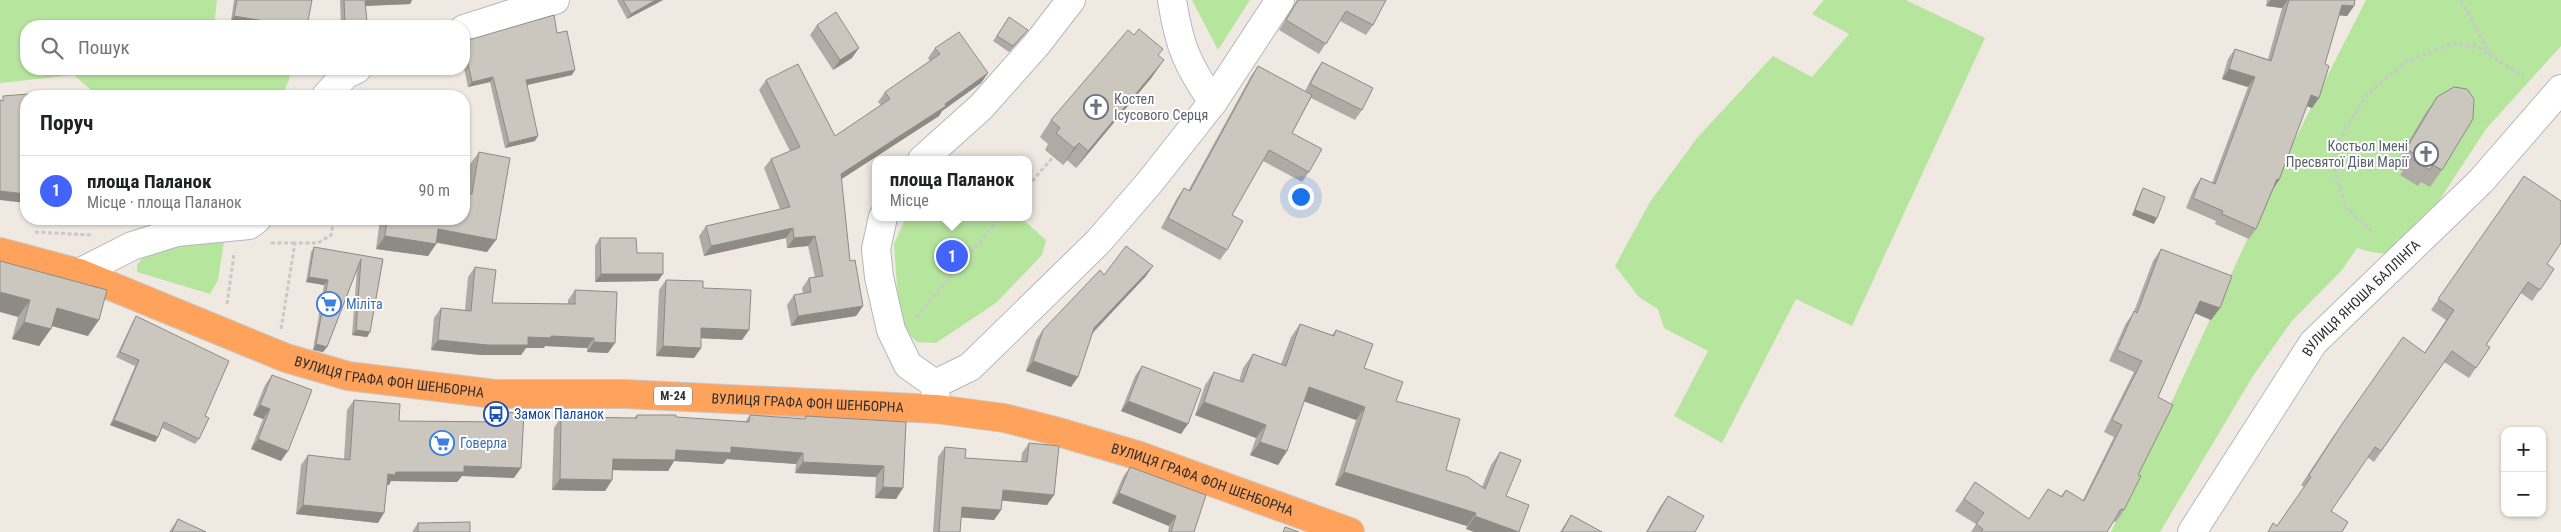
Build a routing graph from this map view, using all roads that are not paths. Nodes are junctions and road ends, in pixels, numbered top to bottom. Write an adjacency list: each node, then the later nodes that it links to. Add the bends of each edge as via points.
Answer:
1 (555, 0): 5 (street)
2 (1071, 0): 10 (street, via 981,107)
3 (1172, 0): 9 (street, via 1178,34 1191,71)
4 (1280, 0): 9 (street)
5 (470, 28)
6 (345, 75): 8 (street)
7 (2561, 88): 17 (street, ВУЛИЦЯ ЯНОША БАЛЛІНГА, via 2481,181 2313,343)
8 (331, 90)
9 (1212, 102): 15 (street, via 1098,242)
10 (926, 156)
11 (883, 221): 15 (street, via 876,248 891,330 908,365)
12 (249, 225): 14 (street, via 177,232 132,246)
13 (0, 252): 14 (highway, ВУЛИЦЯ ГРАФА ФОН ШЕНБОРНА / М-24)
14 (80, 273): 15 (highway, ВУЛИЦЯ ГРАФА ФОН ШЕНБОРНА / М-24, via 286,358 348,376 495,394)
15 (936, 397): 16 (highway, ВУЛИЦЯ ГРАФА ФОН ШЕНБОРНА / М-24, via 1140,456)
16 (1350, 532)
17 (2192, 532)

